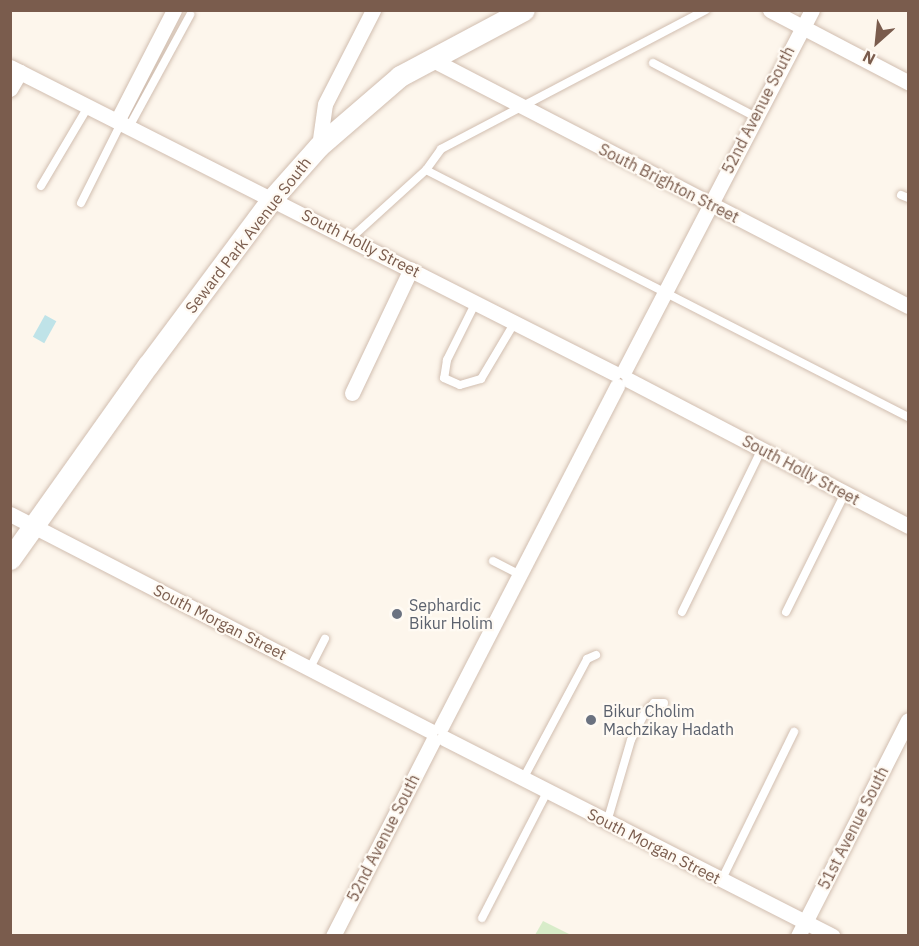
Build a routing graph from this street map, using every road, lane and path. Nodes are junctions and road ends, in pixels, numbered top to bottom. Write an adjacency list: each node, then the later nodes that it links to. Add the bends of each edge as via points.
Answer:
1 (174, 10): 17 (street)
2 (373, 10): 18 (street, via 326,104)
3 (524, 10): 9 (main road, Seward Park Avenue South)
4 (706, 10): 14 (lane, via 537,100)
5 (770, 10): 8 (street)
6 (812, 10): 8 (street, 52nd Avenue South)
7 (190, 15): 17 (lane)
8 (801, 27): 12 (street); 16 (street, 52nd Avenue South)
9 (429, 58): 14 (street, South Brighton Street); 18 (main road, Seward Park Avenue South, via 400,76)
10 (653, 63): 16 (lane)
11 (15, 69): 13 (street); 15 (street, South Holly Street)
12 (909, 82)
13 (10, 89)
14 (519, 105): 19 (lane, via 441,149); 23 (street, South Brighton Street)
15 (88, 107): 17 (street, South Holly Street); 20 (lane)
16 (754, 116): 23 (street, 52nd Avenue South)
17 (122, 124): 21 (street, South Holly Street); 22 (lane)
18 (319, 146): 21 (main road, Seward Park Avenue South)
19 (426, 170): 24 (lane); 26 (lane)
20 (41, 186)
21 (271, 200): 24 (street, South Holly Street); 36 (main road, Seward Park Avenue South)
22 (81, 203)
23 (709, 204): 26 (street, 52nd Avenue South); 28 (street, South Brighton Street)
24 (351, 238): 25 (street, South Holly Street)
25 (411, 269): 27 (street, South Holly Street); 31 (street)
26 (664, 294): 30 (street, 52nd Avenue South); 32 (lane)
27 (476, 302): 29 (street, South Holly Street); 29 (lane, via 447,360 444,378 460,385 482,379)
28 (909, 306)
29 (515, 322): 30 (street, South Holly Street)
30 (621, 377): 33 (street, South Holly Street); 40 (street, 52nd Avenue South)
31 (352, 393)
32 (909, 417)
33 (762, 450): 34 (street, South Holly Street); 41 (lane)
34 (845, 493): 37 (street, South Holly Street); 42 (lane)
35 (10, 514): 36 (street, South Morgan Street)
36 (34, 526): 38 (main road, Seward Park Avenue South); 45 (street, South Morgan Street)
37 (909, 526)
38 (10, 559)
39 (493, 561): 40 (lane)
40 (519, 574): 49 (street, 52nd Avenue South)
41 (682, 612)
42 (786, 612)
43 (325, 639): 45 (lane)
44 (596, 656): 50 (lane, via 587,659)
45 (310, 668): 49 (street, South Morgan Street)
46 (664, 704): 52 (lane, via 654,703 646,711 632,740)
47 (909, 720): 55 (street, 51st Avenue South)
48 (794, 732): 53 (lane)
49 (437, 734): 50 (street, South Morgan Street); 56 (street, 52nd Avenue South)
50 (523, 780): 51 (street, South Morgan Street)
51 (547, 792): 52 (street, South Morgan Street); 54 (lane)
52 (607, 822): 53 (street, South Morgan Street)
53 (722, 879): 55 (street, South Morgan Street)
54 (483, 918)
55 (805, 921): 57 (street, 51st Avenue South); 58 (street, South Morgan Street)
56 (333, 936)
57 (798, 936)
58 (832, 936)

